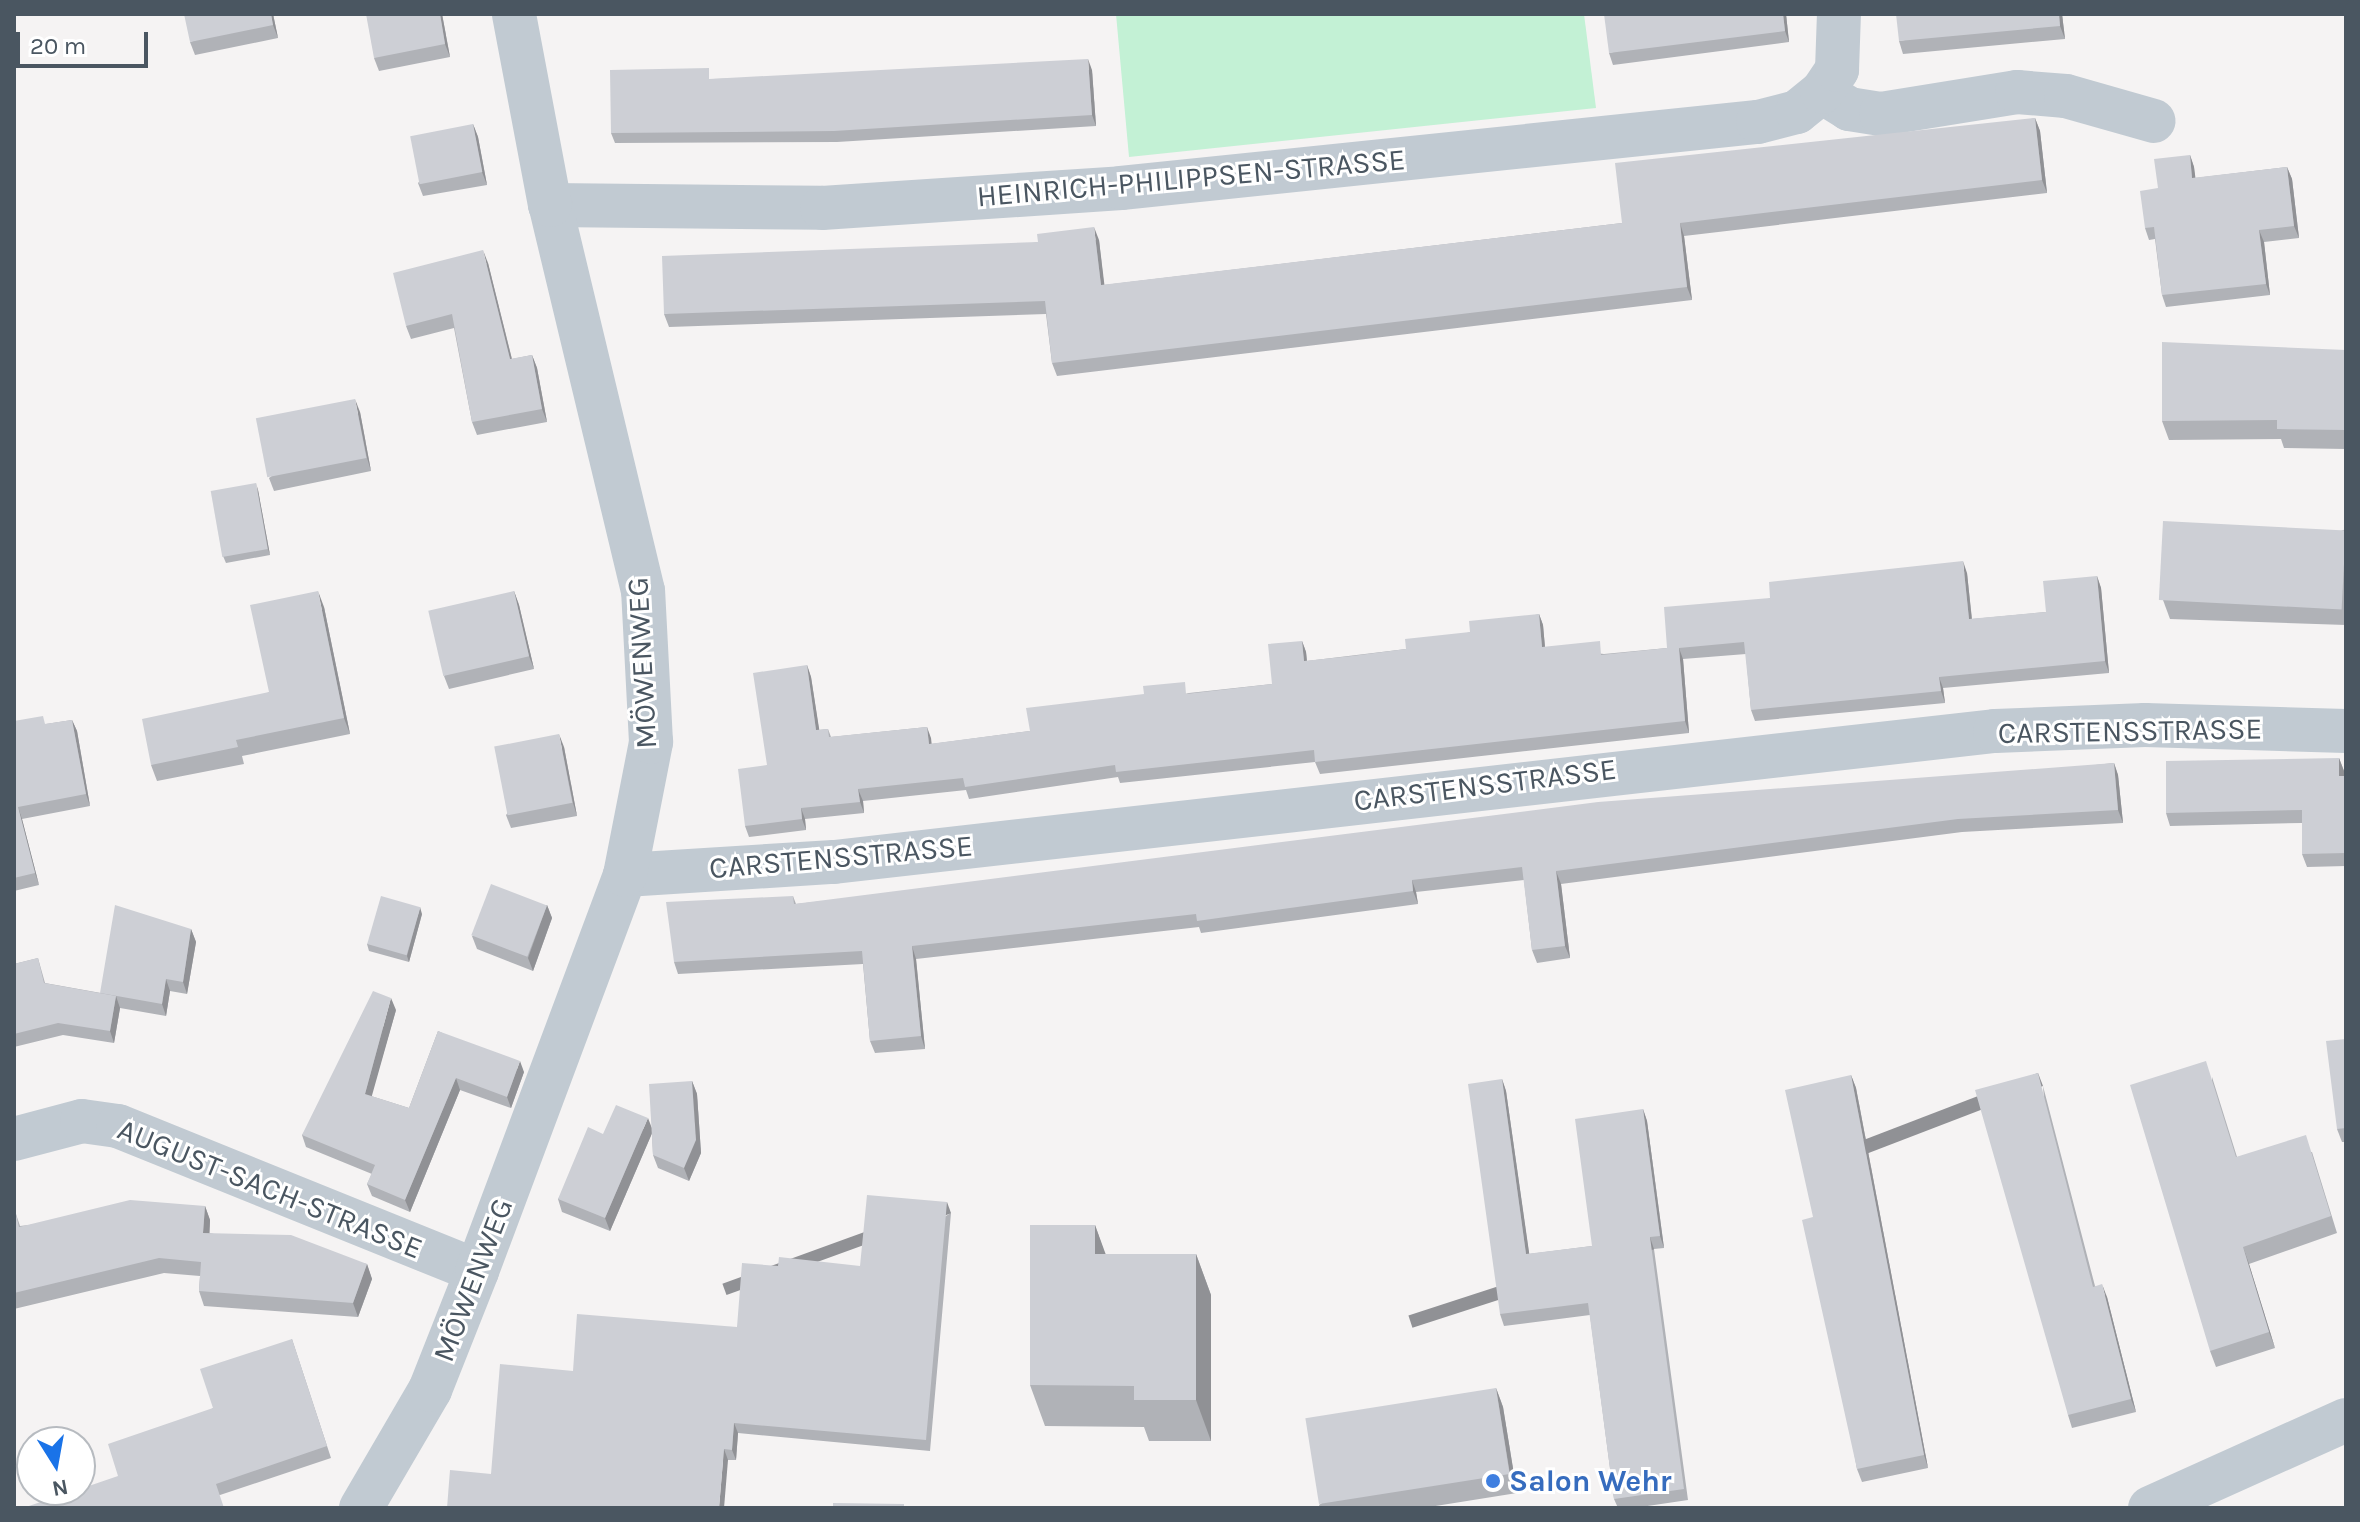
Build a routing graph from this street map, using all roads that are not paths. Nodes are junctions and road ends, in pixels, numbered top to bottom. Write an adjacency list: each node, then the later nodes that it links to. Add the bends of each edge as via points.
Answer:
1 (514, 14): 5 (street, MÖWENWEG)
2 (1839, 14): 3 (street, via 1837,70)
3 (1822, 92): 4 (street, via 1849,109 1881,114 2017,92 2066,96); 5 (street, HEINRICH-PHILIPPSEN-STRASSE, via 1797,112 1758,122 1121,188 822,208)
4 (2154, 121)
5 (550, 205): 7 (street, MÖWENWEG, via 643,591 651,742)
6 (2346, 731): 7 (street, CARSTENSSTRASSE, via 2145,725 1995,731 834,862)
7 (625, 875): 9 (street, MÖWENWEG)
8 (14, 1139): 9 (street, AUGUST-SACH-STRASSE, via 82,1121 118,1126)
9 (477, 1271): 11 (street, MÖWENWEG, via 430,1390)
10 (2346, 1420): 12 (street)
11 (361, 1508)
12 (2150, 1508)

